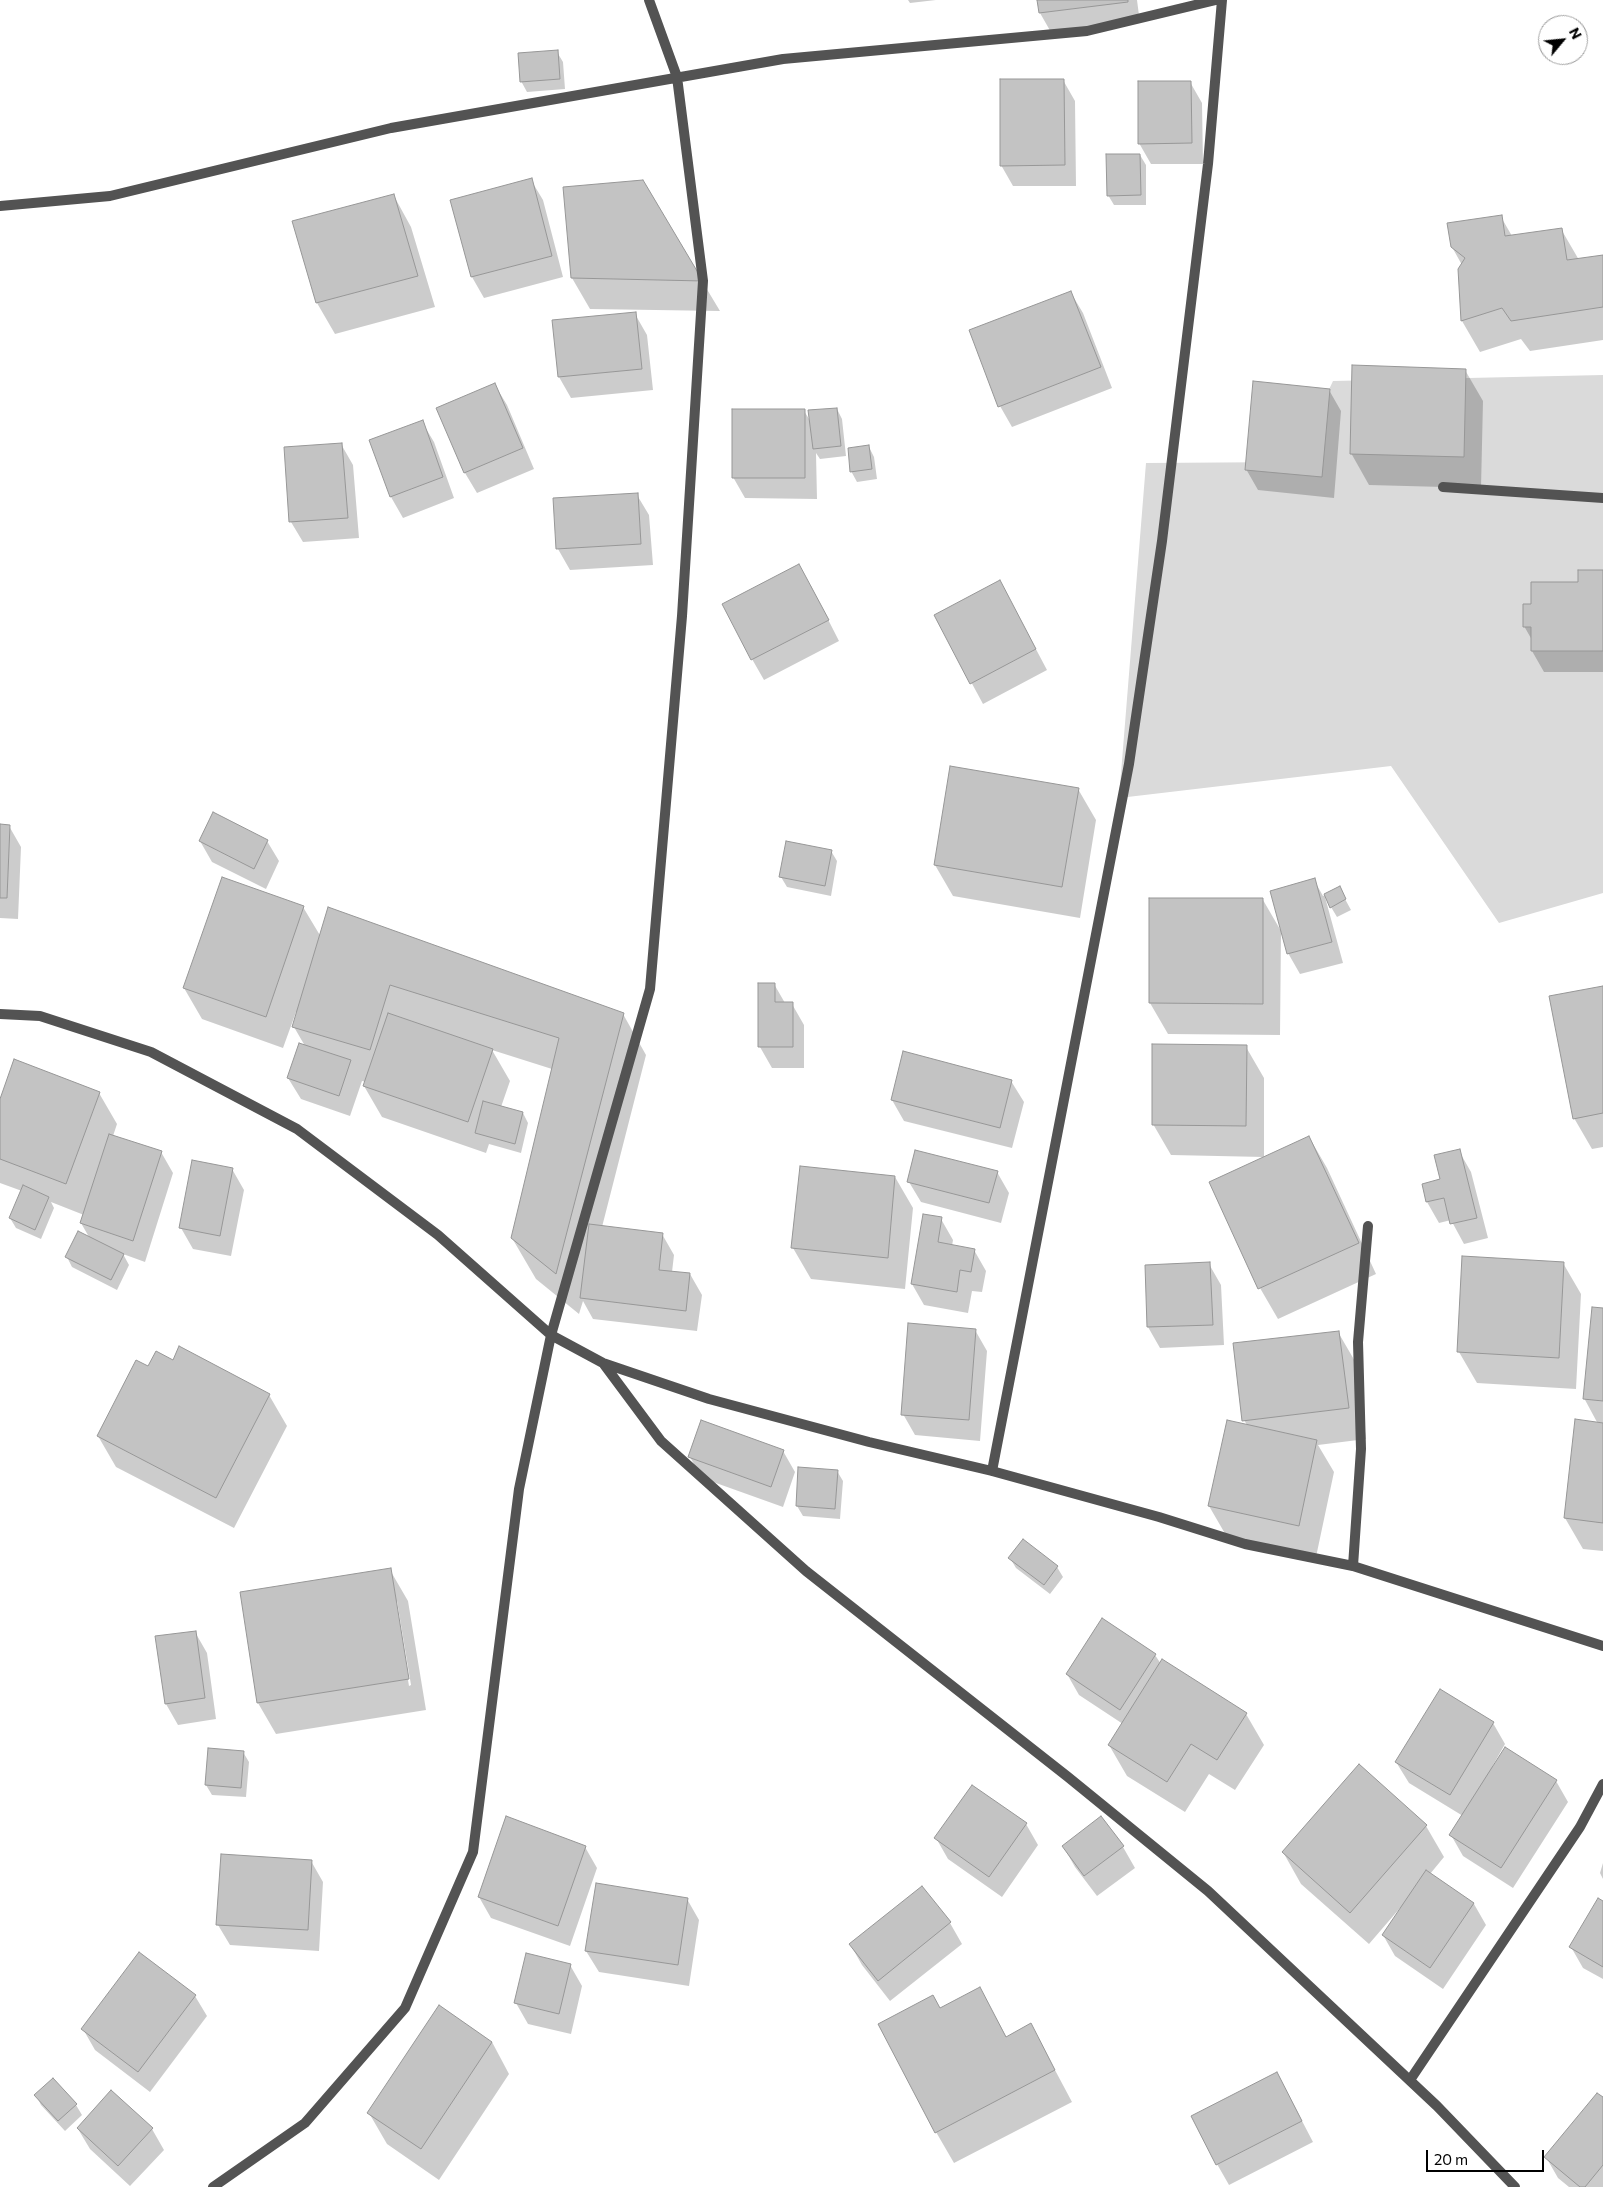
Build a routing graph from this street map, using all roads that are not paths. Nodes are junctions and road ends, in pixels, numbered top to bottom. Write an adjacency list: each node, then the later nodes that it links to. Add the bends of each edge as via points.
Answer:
1 (649, 0): 4 (street)
2 (1216, 0): 4 (street, via 1087,31 783,58)
3 (1222, 0): 12 (street, via 1208,164 1162,541 1129,764)
4 (677, 77): 5 (street, via 392,128 110,196); 10 (street, via 703,281 682,616 650,989)
5 (0, 206)
6 (1443, 487): 7 (street)
7 (1603, 498)
8 (0, 1014): 10 (street, via 40,1016 151,1052 297,1129 438,1235)
9 (1368, 1226): 13 (street, via 1358,1342 1361,1449)
10 (551, 1335): 11 (street); 17 (street, via 519,1489 473,1852 405,2008 305,2123)
11 (603, 1363): 12 (street, via 718,1401); 16 (street, via 661,1441 806,1571 1208,1891)
12 (992, 1471): 13 (street, via 1245,1544)
13 (1353, 1566): 14 (street)
14 (1603, 1646)
15 (1603, 1784): 16 (street, via 1580,1827)
16 (1410, 2080): 18 (street)
17 (213, 2187)
18 (1515, 2187)

